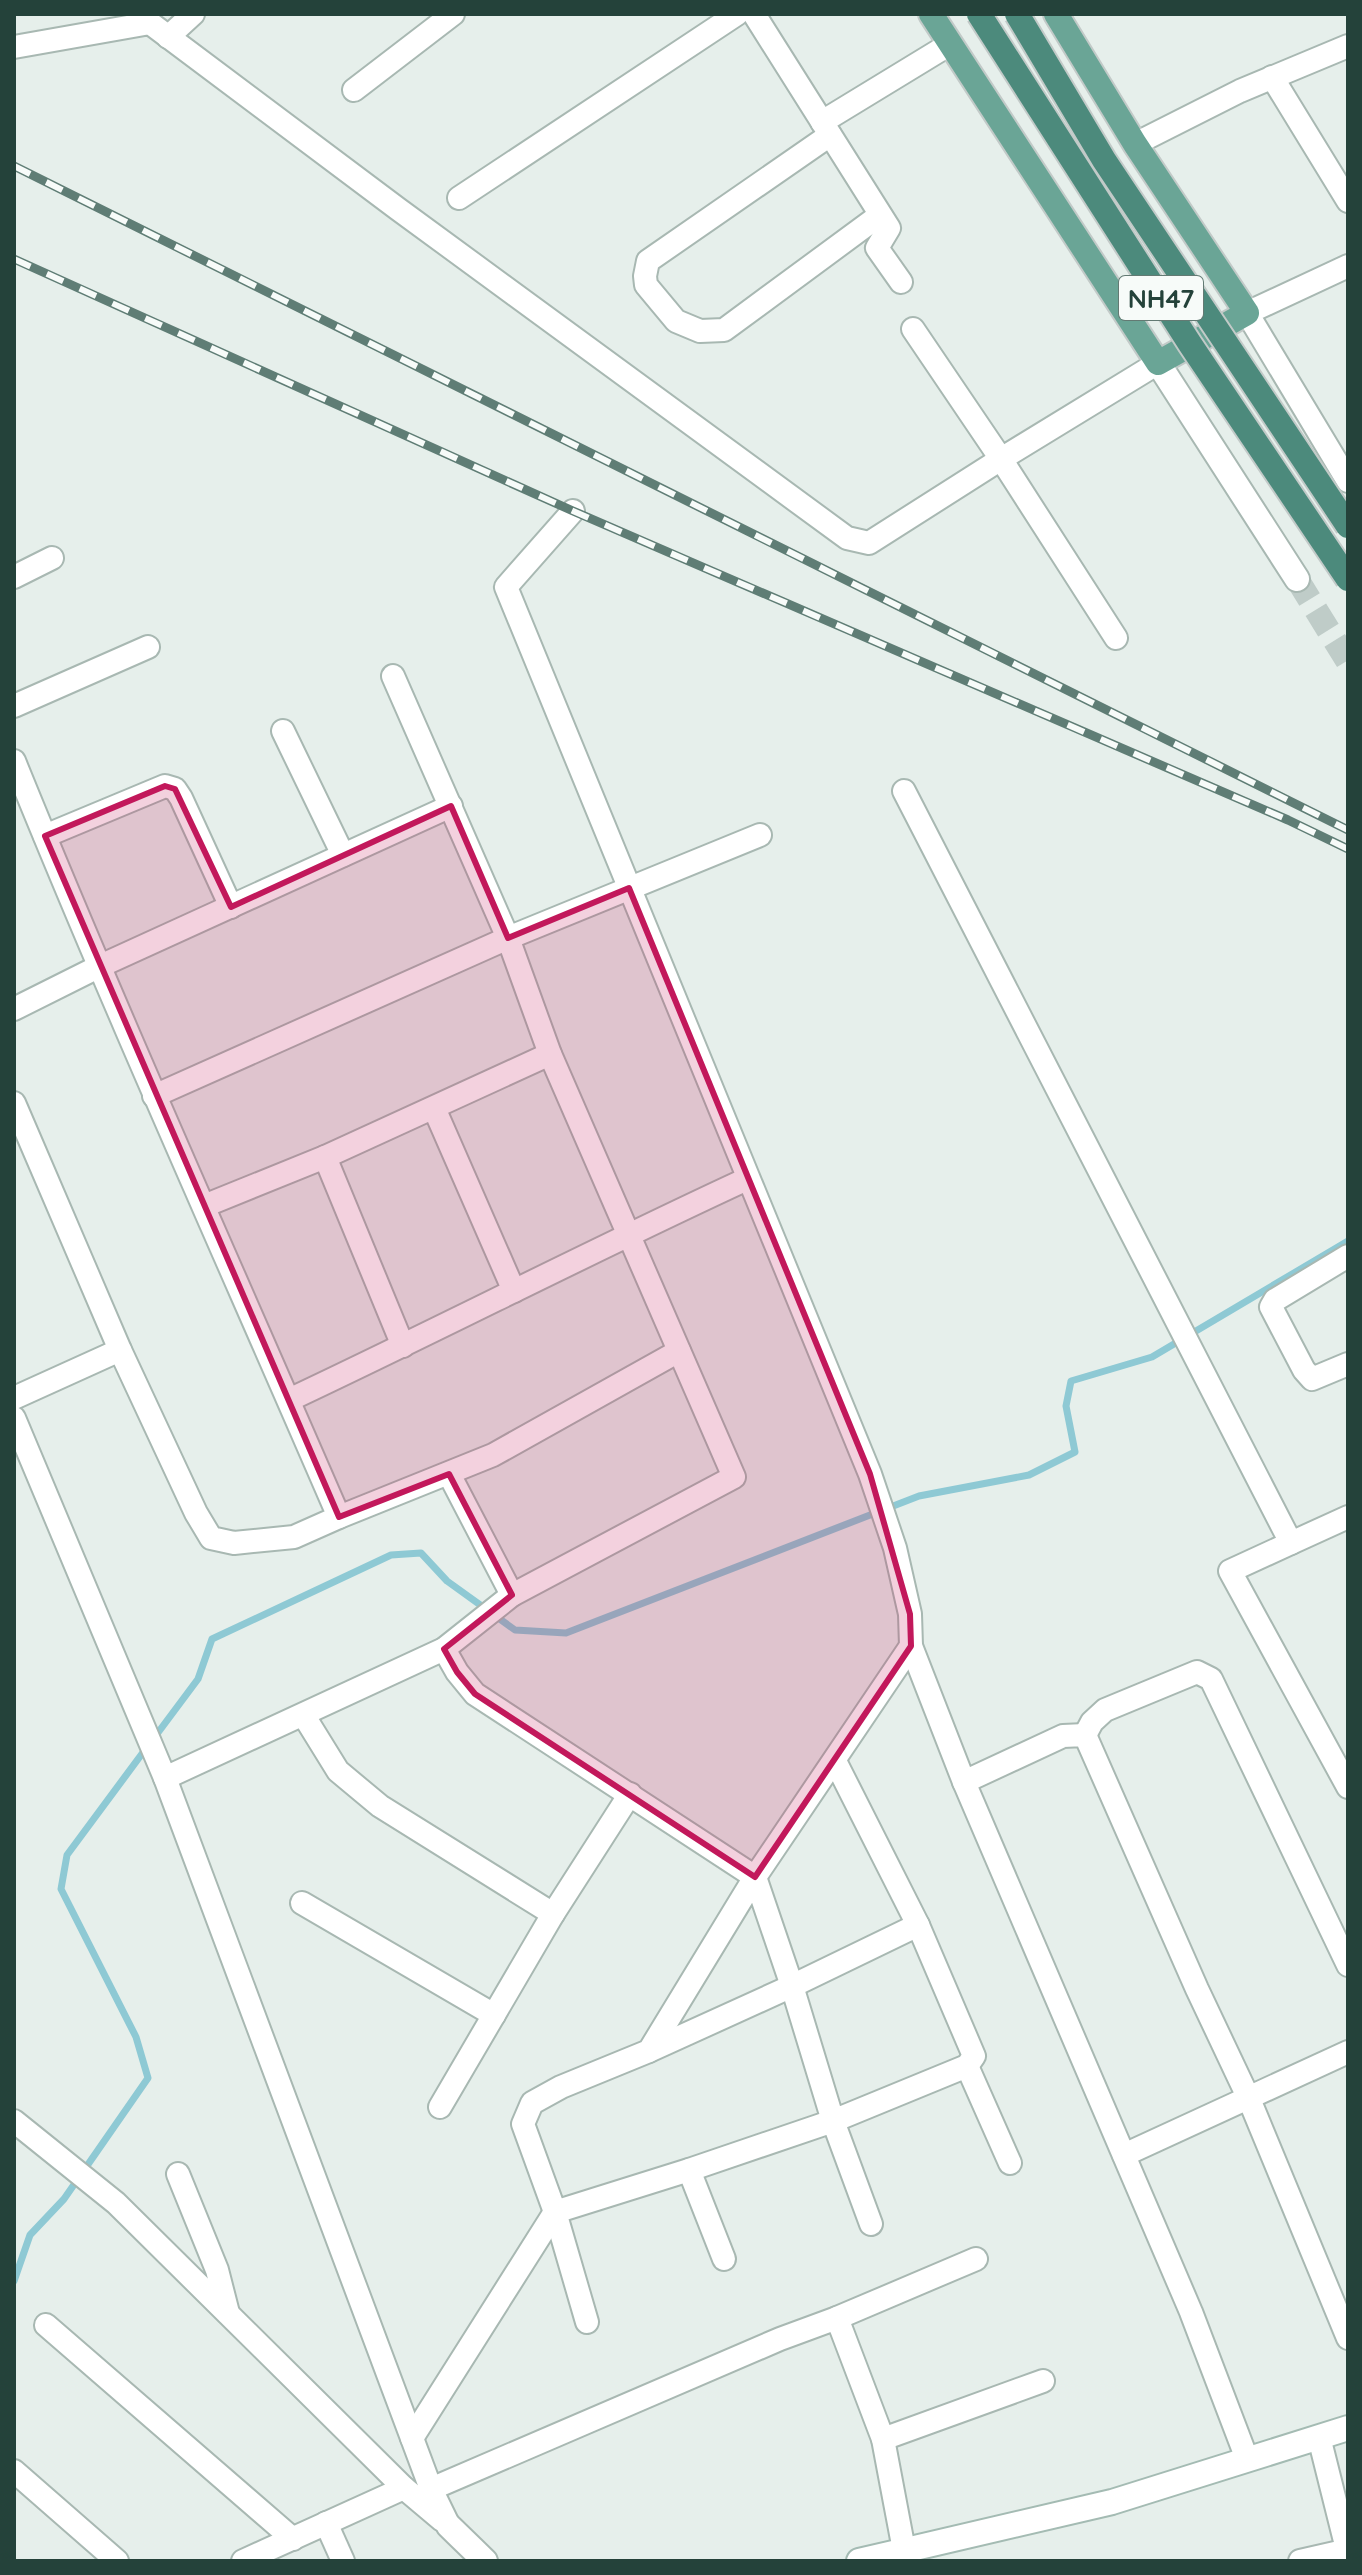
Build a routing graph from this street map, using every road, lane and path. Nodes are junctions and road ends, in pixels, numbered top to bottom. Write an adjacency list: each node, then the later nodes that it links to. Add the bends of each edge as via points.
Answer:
1 (193, 14): 9 (street)
2 (453, 14): 14 (street)
3 (737, 14): 17 (street)
4 (754, 14): 15 (street)
5 (931, 14): 10 (main road)
6 (979, 14): 32 (highway, NH47, bridge)
7 (1017, 14): 28 (highway, NH47, bridge, via 1104,160)
8 (1056, 14): 16 (main road)
9 (168, 37): 12 (street, via 150,23); 25 (street, via 847,538 869,543)
10 (950, 44): 15 (street); 24 (main road)
11 (1348, 46): 13 (street)
12 (14, 47)
13 (1272, 77): 16 (street); 18 (street)
14 (354, 90)
15 (826, 129): 19 (street); 19 (street, via 648,261 646,285 676,321 700,331 724,330)
16 (1135, 144): 22 (main road)
17 (459, 198)
18 (1348, 201)
19 (880, 215): 21 (street, via 889,228 877,248)
20 (1348, 266): 22 (street)
21 (901, 282)
22 (1247, 313): 24 (main road); 26 (street)
23 (913, 329): 25 (street)
24 (1158, 363): 25 (street); 31 (main road)
25 (1001, 459): 33 (street)
26 (1348, 481)
27 (573, 511): 44 (street, via 506,587)
28 (1348, 526)
29 (52, 558): 30 (street)
30 (14, 577)
31 (1297, 579)
32 (1348, 579)
33 (1116, 638)
34 (148, 647): 36 (street)
35 (393, 676): 40 (street)
36 (14, 706)
37 (283, 731): 43 (street)
38 (14, 761): 42 (street)
39 (904, 791): 69 (street)
40 (451, 806): 43 (street); 46 (street)
41 (760, 835): 44 (street)
42 (45, 836): 45 (street, via 165,786 175,789); 47 (street)
43 (343, 855): 45 (street)
44 (629, 888): 46 (street); 54 (street)
45 (231, 907): 47 (street)
46 (508, 938): 49 (street); 50 (street)
47 (98, 967): 48 (street); 50 (street)
48 (14, 1009)
49 (550, 1054): 52 (street); 56 (street)
50 (154, 1096): 55 (street)
51 (14, 1103): 60 (street)
52 (434, 1108): 53 (street); 58 (street)
53 (325, 1157): 55 (street); 59 (street)
54 (747, 1179): 56 (street); 71 (street, via 870,1474 895,1548 910,1614)
55 (204, 1206): 64 (street)
56 (629, 1233): 58 (street); 61 (street)
57 (1348, 1256): 62 (street, via 1271,1307 1312,1379)
58 (514, 1291): 59 (street)
59 (403, 1346): 64 (street)
60 (120, 1350): 63 (street); 67 (street, via 211,1538 234,1543 294,1537)
61 (679, 1351): 66 (street); 70 (street, via 734,1477)
62 (1348, 1364)
63 (14, 1398)
64 (289, 1400): 67 (street)
65 (14, 1418): 76 (street)
66 (449, 1474): 67 (street); 70 (street)
67 (339, 1517)
68 (1348, 1517): 69 (street)
69 (1291, 1543): 77 (street, via 1230,1571)
70 (512, 1595): 72 (street)
71 (911, 1646): 75 (street); 78 (street)
72 (444, 1649): 73 (street); 79 (street, via 475,1694)
73 (304, 1716): 76 (street); 82 (street, via 338,1771 359,1790)
74 (1085, 1735): 78 (street, via 1063,1736); 84 (street, via 1105,1710 1197,1672 1211,1679); 90 (street)
75 (835, 1761): 80 (street); 83 (street)
76 (165, 1778): 110 (street)
77 (1346, 1780)
78 (964, 1782): 94 (street)
79 (630, 1794): 80 (street); 82 (street)
80 (755, 1877): 85 (street); 87 (street)
81 (302, 1903): 86 (street)
82 (553, 1914): 86 (street)
83 (918, 1925): 85 (street); 89 (street, via 974,2056)
84 (1348, 1965)
85 (792, 1986): 87 (street); 93 (street)
86 (494, 2015): 91 (street)
87 (649, 2051): 98 (street, via 532,2103 523,2124)
88 (1348, 2052): 90 (street)
89 (967, 2066): 93 (street); 95 (street)
90 (1249, 2099): 94 (street); 106 (street)
91 (440, 2107)
92 (14, 2121): 102 (street, via 116,2203)
93 (833, 2121): 96 (street); 99 (street)
94 (1124, 2155): 112 (street)
95 (1010, 2163)
96 (689, 2170): 98 (street); 100 (street)
97 (178, 2174): 102 (street)
98 (555, 2212): 104 (street); 110 (street)
99 (871, 2224)
100 (724, 2259)
101 (976, 2259): 103 (street)
102 (229, 2314): 114 (street)
103 (837, 2318): 111 (street); 115 (street)
104 (587, 2322)
105 (46, 2325): 118 (street)
106 (1348, 2338)
107 (1043, 2381): 111 (street)
108 (1348, 2428): 109 (main road)
109 (1319, 2437): 112 (main road); 120 (street)
110 (412, 2438): 115 (street)
111 (883, 2439): 119 (street)
112 (1247, 2459): 119 (main road, via 1112,2502)
113 (14, 2471): 121 (street)
114 (404, 2488): 116 (street); 117 (street)
115 (431, 2489): 117 (street)
116 (326, 2523): 118 (street); 123 (street)
117 (449, 2526): 124 (main road)
118 (293, 2539): 122 (street)
119 (904, 2550): 125 (main road)
120 (1348, 2551): 126 (street)
121 (117, 2561)
122 (243, 2561)
123 (343, 2561)
124 (485, 2561)
125 (859, 2561)
126 (1300, 2561)

